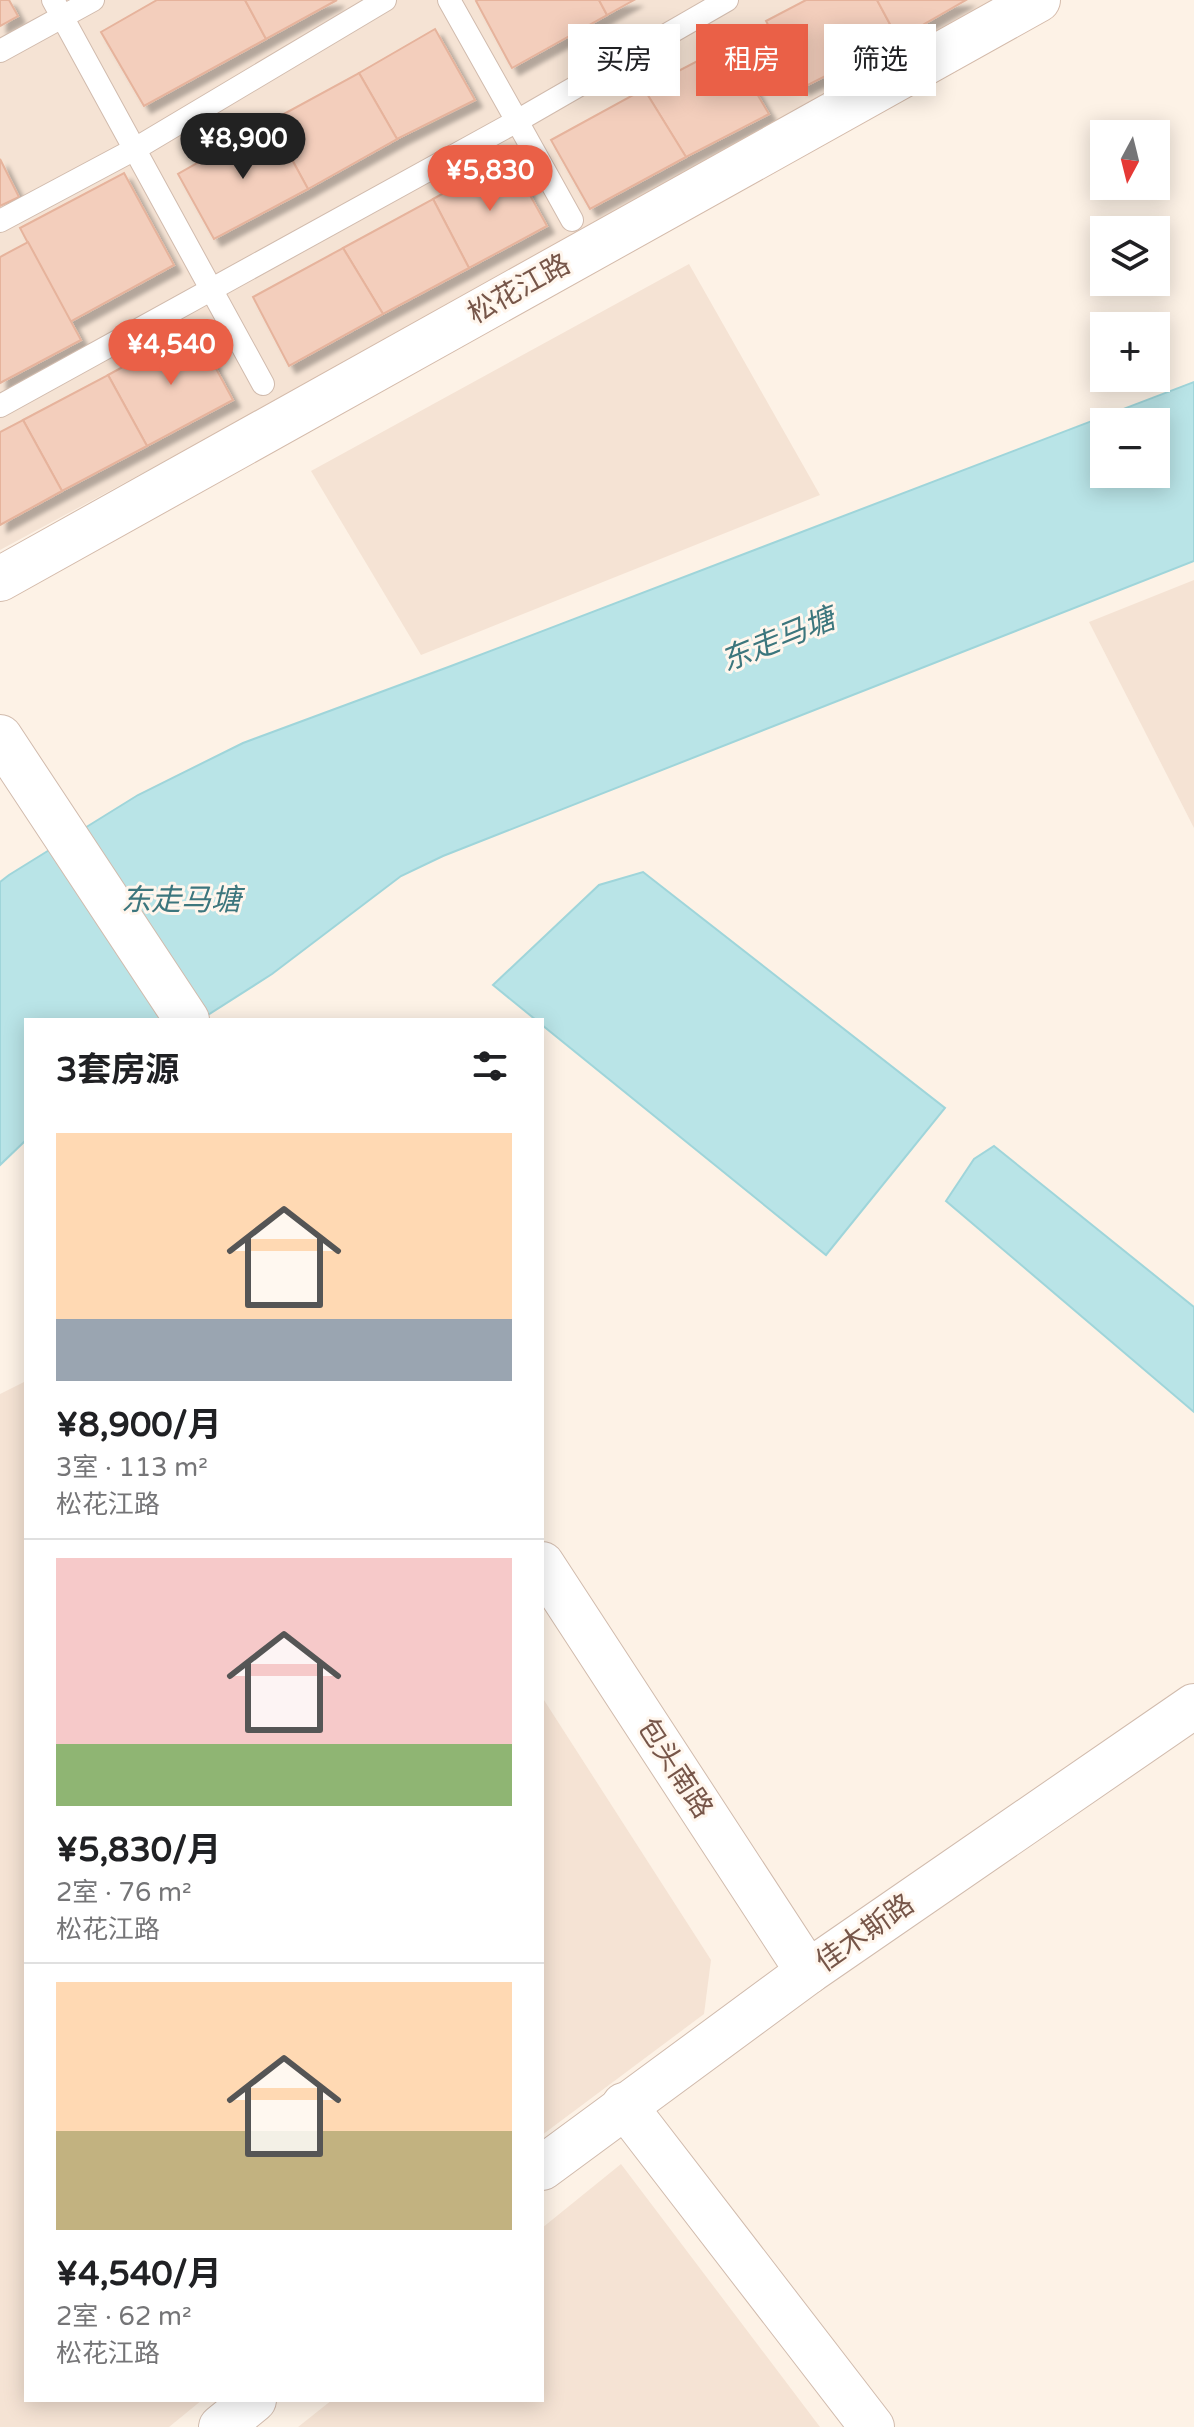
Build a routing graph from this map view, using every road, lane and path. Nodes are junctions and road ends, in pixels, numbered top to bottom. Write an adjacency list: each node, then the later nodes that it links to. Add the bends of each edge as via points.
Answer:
1 (93, 0): 6 (lane)
2 (385, 0): 9 (lane)
3 (449, 0): 8 (lane)
4 (727, 0): 8 (lane)
5 (1038, 0): 15 (street, 松花江路)
6 (58, 8): 7 (lane); 9 (lane)
7 (0, 51)
8 (517, 121): 10 (lane); 12 (lane)
9 (135, 149): 11 (lane); 12 (lane)
10 (572, 220)
11 (0, 221)
12 (212, 291): 13 (lane); 14 (lane)
13 (263, 384)
14 (0, 406)
15 (0, 579)
16 (0, 737): 17 (street)
17 (186, 1018)
18 (544, 1567): 20 (street, 包头南路)
19 (1194, 1706): 20 (street, 佳木斯路)
20 (808, 1972): 21 (street, 佳木斯路)
21 (624, 2105): 22 (street, 佳木斯路); 25 (street)
22 (544, 2166)
23 (252, 2402): 24 (street)
24 (221, 2427)
25 (872, 2427)

